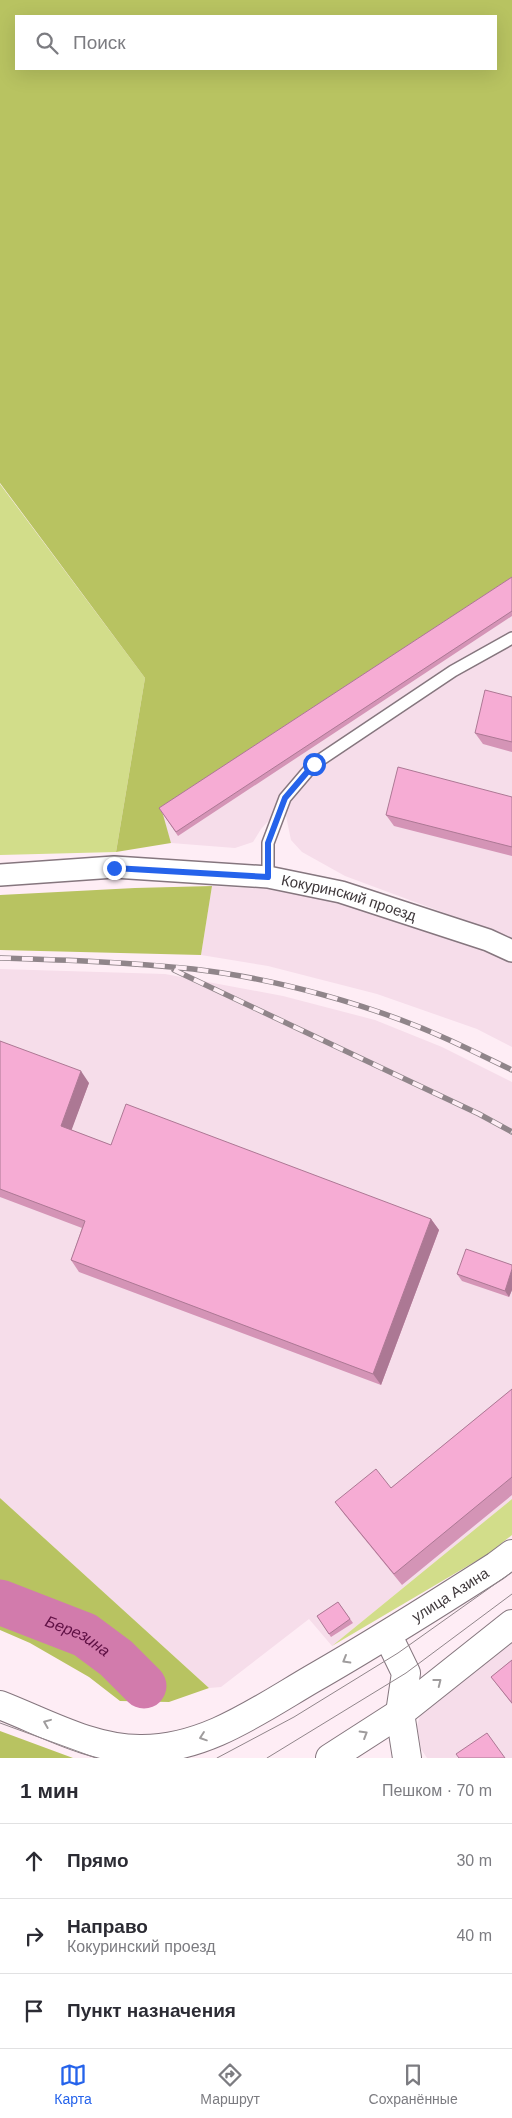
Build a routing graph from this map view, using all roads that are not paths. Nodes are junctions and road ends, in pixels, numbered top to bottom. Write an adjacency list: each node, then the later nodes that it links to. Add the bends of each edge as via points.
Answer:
1 (512, 638): 3 (lane, via 453,671 314,764 285,798 268,843)
2 (0, 875): 3 (street, Кокуринский проезд, via 114,868)
3 (268, 877): 4 (street, Кокуринский проезд, via 341,892 488,940)
4 (512, 951)
5 (512, 1554): 7 (street, улица Азина)
6 (512, 1624): 9 (street, one-way to 6)
7 (388, 1636): 8 (street, улица Азина, one-way to 8, via 226,1729 177,1746 139,1749 98,1744); 9 (street, via 406,1673)
8 (0, 1705)
9 (400, 1713): 10 (street, one-way to 9); 11 (street)
10 (330, 1758)
11 (407, 1758)

